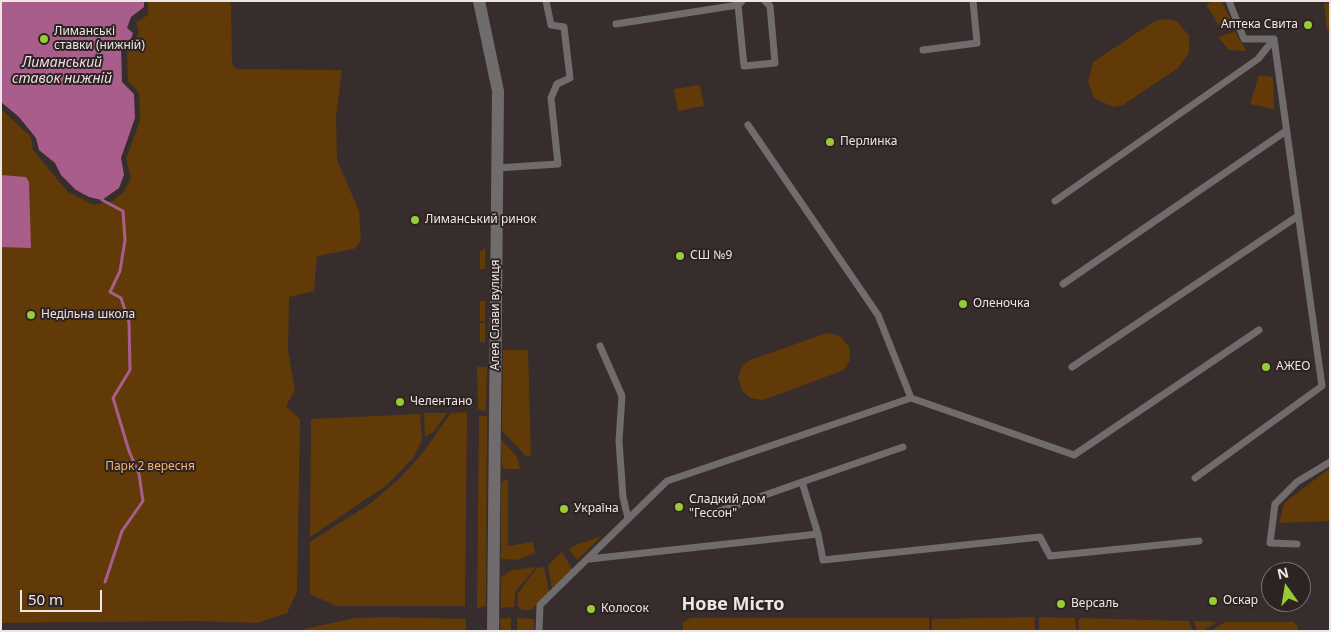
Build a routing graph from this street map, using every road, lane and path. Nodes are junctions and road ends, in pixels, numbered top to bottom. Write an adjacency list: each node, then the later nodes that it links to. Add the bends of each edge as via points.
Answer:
1 (480, 1): 12 (street, Алея Слави вулиця, via 498,91)
2 (546, 1): 12 (lane, via 551,25 564,27 570,78 557,84 551,98 558,164)
3 (765, 1): 6 (lane, via 770,6 775,63 744,66)
4 (973, 1): 9 (lane, via 977,43)
5 (1229, 1): 8 (lane, via 1244,40)
6 (740, 3): 7 (lane)
7 (616, 24)
8 (1274, 39): 11 (lane); 13 (lane, via 1258,59)
9 (923, 50)
10 (748, 125): 19 (lane, via 878,315)
11 (1286, 131): 14 (lane); 15 (lane)
12 (497, 168): 30 (street, Алея Слави вулиця)
13 (1055, 201)
14 (1298, 216): 18 (lane); 22 (lane, via 1322,386)
15 (1063, 284)
16 (1260, 330): 19 (lane, via 1074,456)
17 (600, 346): 25 (lane, via 622,396 619,441 623,497)
18 (1072, 367)
19 (911, 398): 25 (lane, via 667,481)
20 (902, 447): 23 (lane)
21 (1330, 462): 28 (lane, via 1297,482 1275,504 1270,543)
22 (1195, 478)
23 (802, 482): 24 (lane); 26 (lane)
24 (710, 514)
25 (628, 518): 29 (lane)
26 (818, 534): 27 (lane, via 823,560 1040,537 1050,556); 29 (lane)
27 (1199, 541)
28 (1296, 544)
29 (589, 559): 31 (lane, via 540,605)
30 (493, 631)
31 (539, 631)

